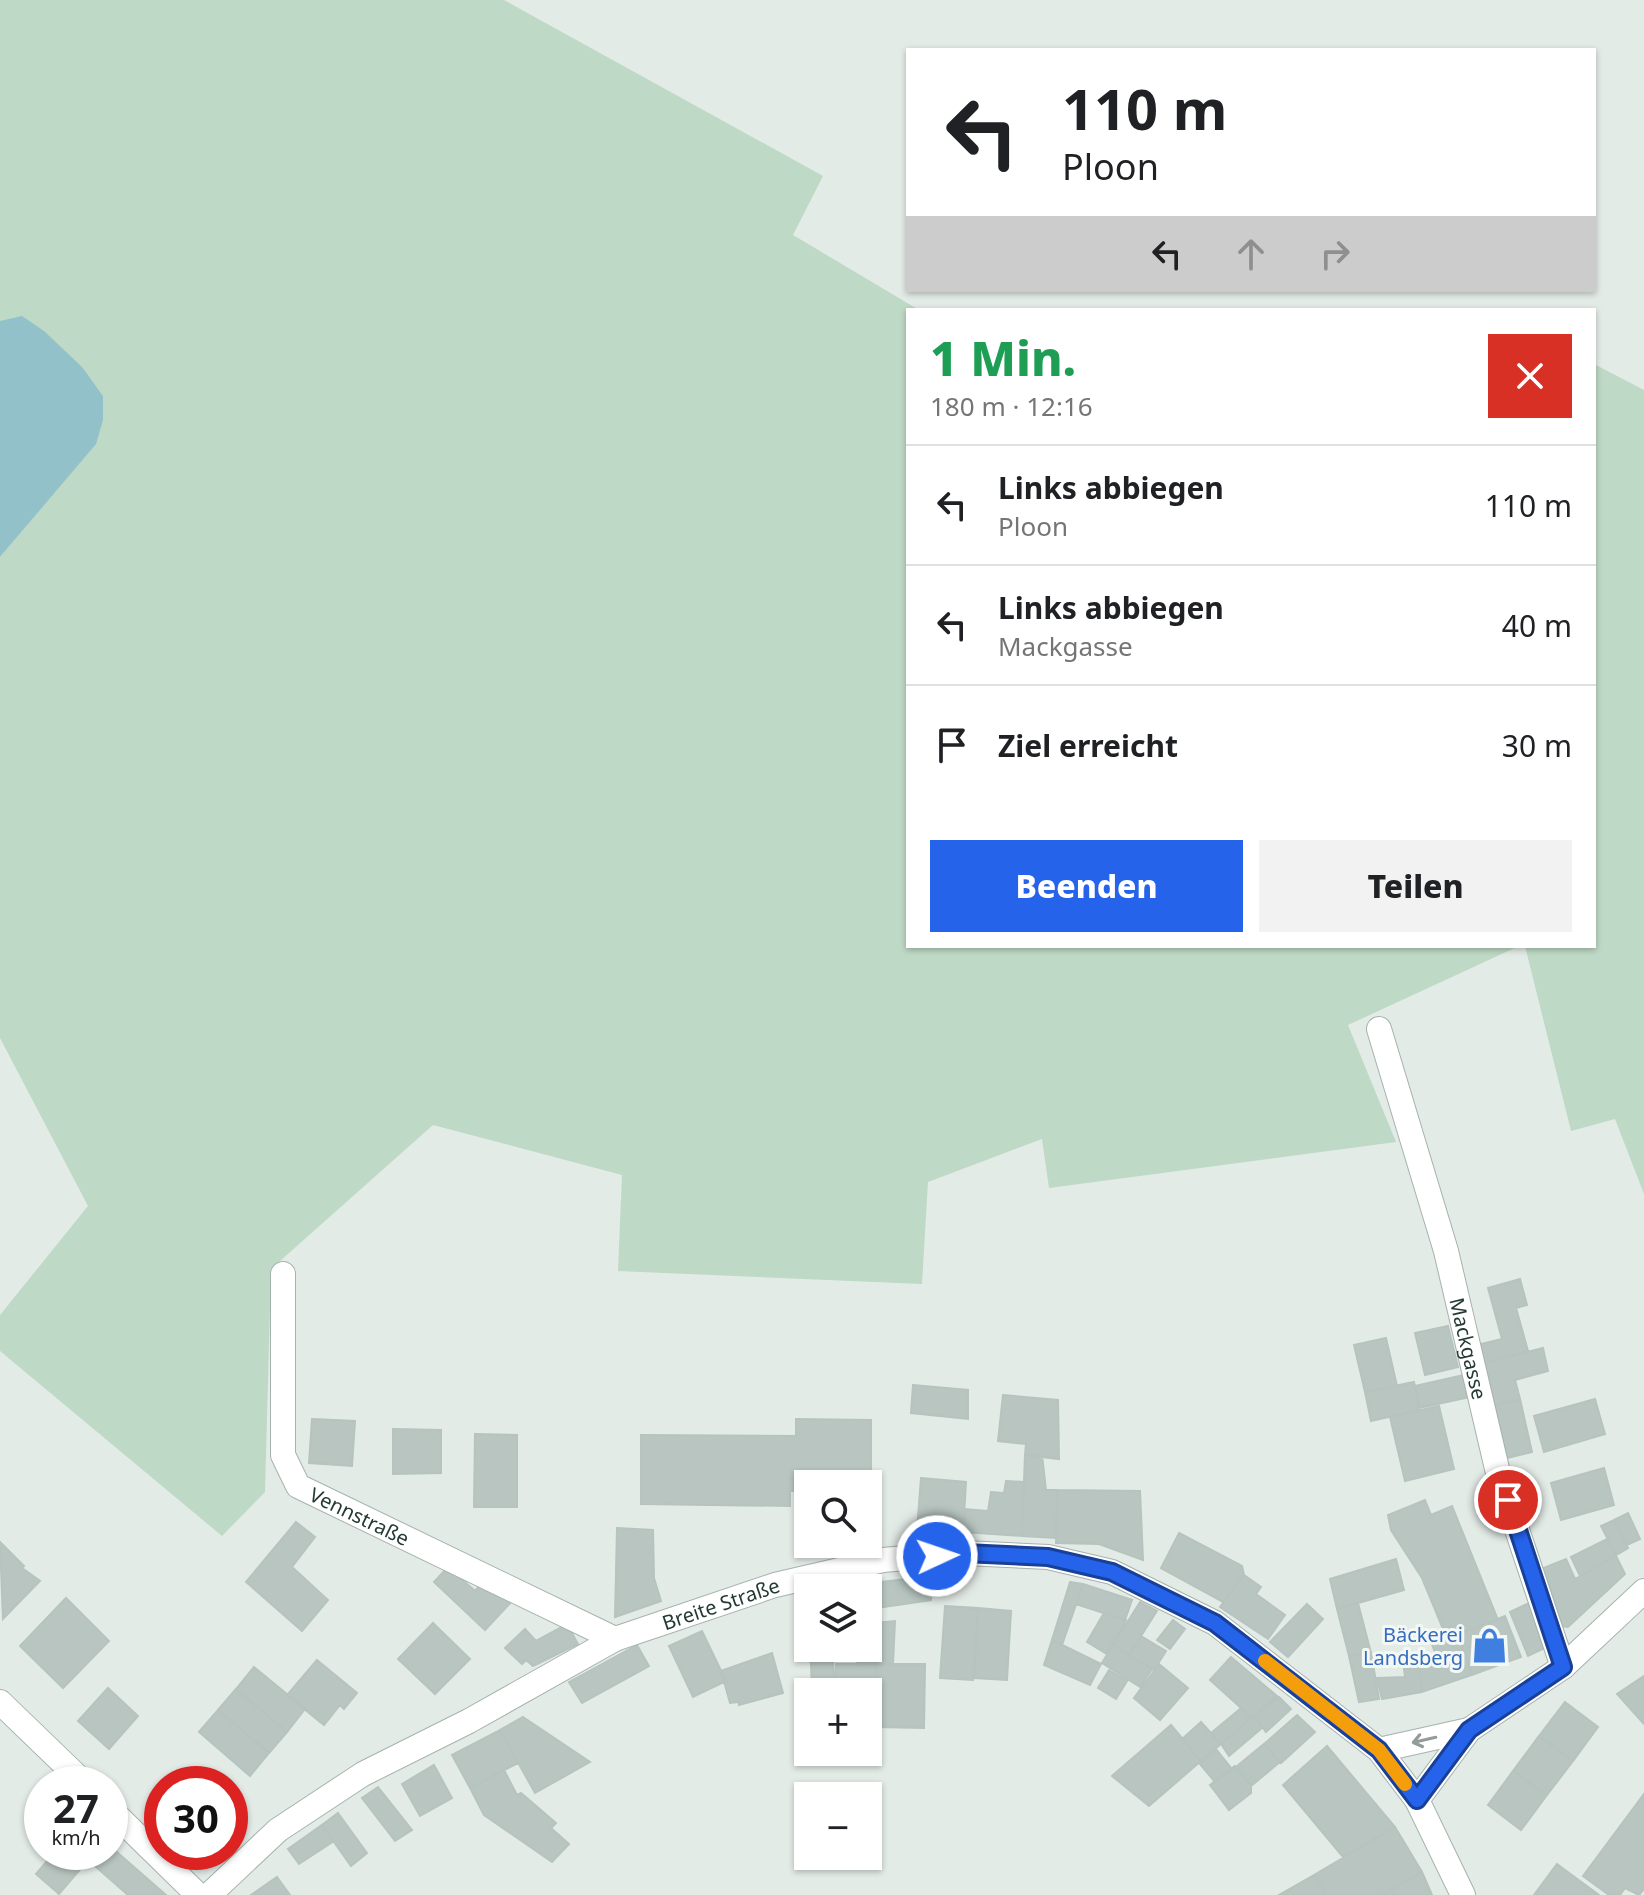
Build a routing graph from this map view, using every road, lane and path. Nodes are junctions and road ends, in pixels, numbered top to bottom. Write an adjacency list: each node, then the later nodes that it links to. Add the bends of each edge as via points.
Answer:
1 (1379, 1029): 5 (street, Mackgasse, via 1446,1251 1498,1473)
2 (283, 1274): 4 (street, Vennstraße, via 283,1455 298,1486)
3 (1644, 1591): 5 (street)
4 (615, 1639): 8 (street, Breite Straße, via 775,1585 883,1560 964,1553 1048,1557 1112,1572 1215,1623); 13 (street, Breite Straße, via 363,1774 278,1830)
5 (1563, 1667): 7 (street)
6 (0, 1702): 9 (street)
7 (1469, 1730): 8 (street, one-way to 8); 10 (street)
8 (1379, 1750): 10 (street, Breite Straße)
9 (66, 1766)
10 (1417, 1800): 14 (street, Breite Straße)
11 (128, 1827): 12 (street)
12 (198, 1895)
13 (209, 1895)
14 (1463, 1895)

